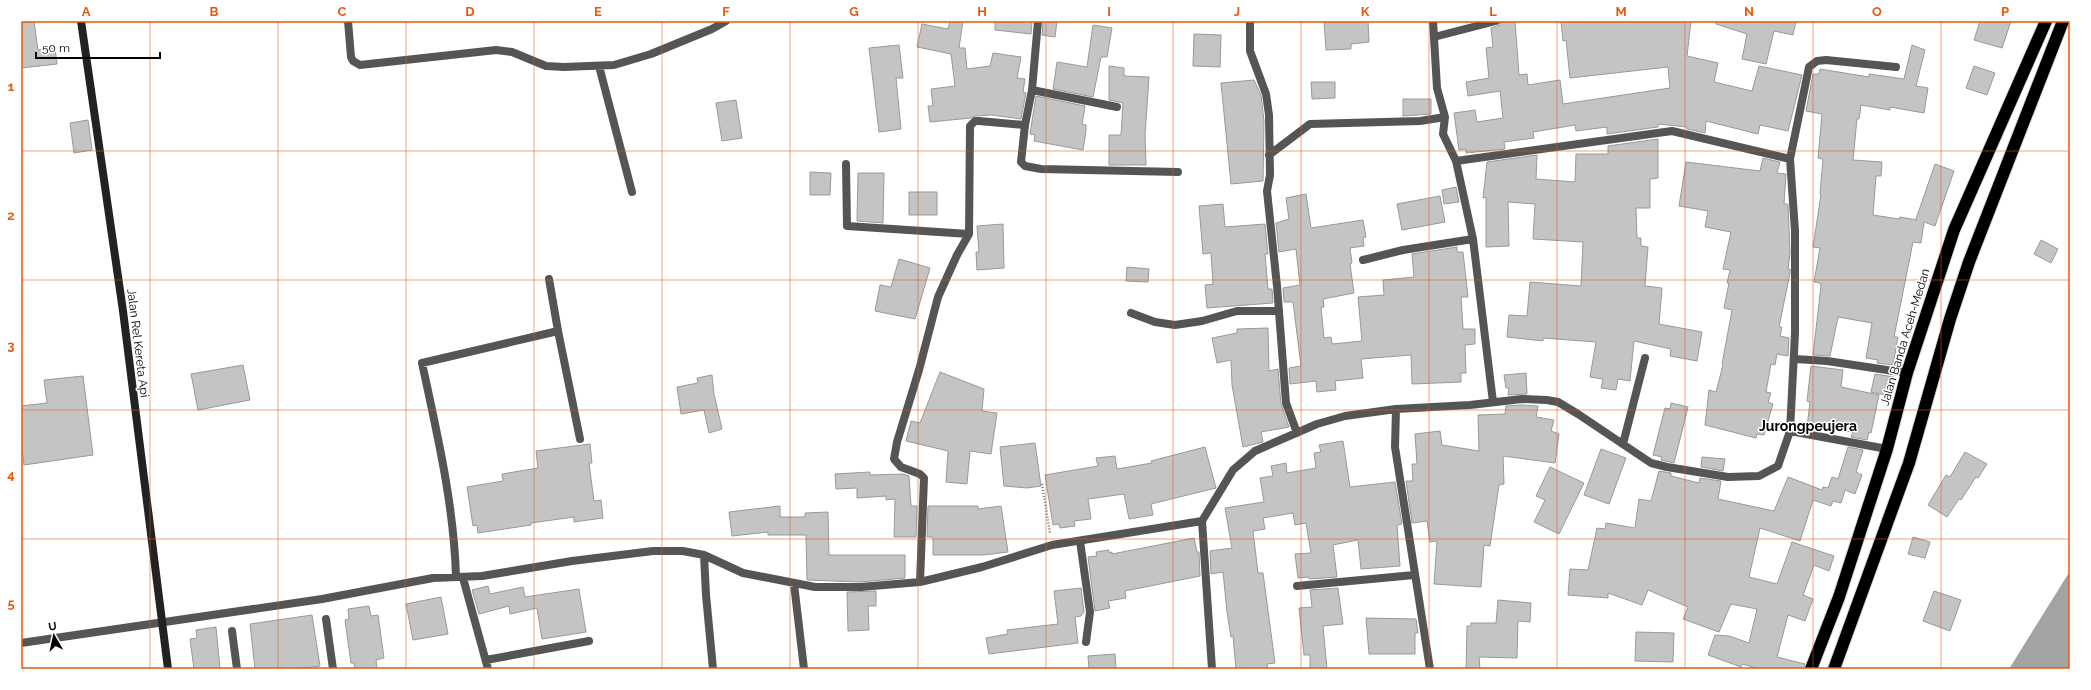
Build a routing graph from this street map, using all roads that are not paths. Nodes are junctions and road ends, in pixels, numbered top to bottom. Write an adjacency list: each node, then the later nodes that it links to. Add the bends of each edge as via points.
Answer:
1 (81, 21): 49 (main road, Jalan Rel Kereta Api, via 122,311)
2 (348, 21): 11 (street, via 351,57 360,65 496,50 512,52 546,66)
3 (726, 21): 11 (street, via 650,54 614,65)
4 (1038, 21): 13 (street)
5 (1250, 21): 17 (street, via 1250,51 1266,94 1269,115)
6 (1433, 21): 10 (street)
7 (1496, 21): 10 (street)
8 (2046, 21): 32 (highway, Jalan Banda Aceh-Medan, via 1954,230)
9 (2063, 21): 64 (highway, via 1969,262 1909,463)
10 (1434, 37): 15 (street, via 1438,88)
11 (599, 66): 22 (street)
12 (1896, 67): 18 (street, via 1826,60 1811,65)
13 (1032, 90): 14 (street); 16 (street)
14 (1117, 107)
15 (1445, 117): 17 (street, via 1420,121 1310,124); 19 (street, via 1443,134)
16 (1025, 125): 21 (street, via 1021,162 1025,166 1041,169); 23 (street, via 975,121 970,126)
17 (1269, 155): 27 (street, via 1270,175 1267,191)
18 (1790, 160): 19 (street, via 1672,132); 31 (street, via 1795,231)
19 (1456, 161): 24 (street)
20 (846, 164): 23 (street, via 847,226)
21 (1178, 172)
22 (632, 192)
23 (969, 234): 45 (street, via 938,297 894,459 900,467 924,478)
24 (1473, 239): 25 (street, via 1403,250); 33 (street)
25 (1363, 260)
26 (549, 279): 29 (street)
27 (1279, 311): 28 (street, via 1237,311 1202,321 1175,325 1155,322); 36 (street, via 1286,403)
28 (1131, 313)
29 (558, 331): 37 (street); 44 (street, via 422,363 439,442)
30 (1645, 358): 38 (street)
31 (1795, 359): 32 (street); 35 (street)
32 (1907, 373): 39 (highway, Jalan Banda Aceh-Medan)
33 (1493, 402): 34 (street); 38 (street, via 1530,399 1558,402)
34 (1396, 409): 36 (street, via 1344,416); 43 (street, via 1395,447)
35 (1790, 431): 38 (street, via 1778,466 1766,473 1749,477 1728,477 1651,463); 39 (street)
36 (1296, 433): 40 (street, via 1255,451 1242,460 1233,470)
37 (580, 439)
38 (1623, 444)
39 (1888, 449): 63 (highway, Jalan Banda Aceh-Medan, via 1839,597)
40 (1202, 521): 41 (street); 61 (street)
41 (1080, 541): 45 (street, via 1052,545 982,567); 52 (street, via 1090,612)
42 (704, 555): 44 (street, via 683,551 653,551); 46 (street, via 743,573); 59 (street)
43 (1414, 575): 47 (street); 62 (street)
44 (460, 578): 49 (street, via 433,578 329,598); 54 (street)
45 (920, 582): 46 (street, via 815,588)
46 (794, 584): 60 (street)
47 (1297, 586)
48 (326, 619): 57 (street)
49 (161, 622): 53 (street); 55 (main road, Jalan Rel Kereta Api)
50 (232, 631): 56 (street)
51 (589, 641): 54 (street)
52 (1086, 642)
53 (21, 643)
54 (486, 660): 58 (street)
55 (168, 669)
56 (236, 669)
57 (333, 669)
58 (488, 669)
59 (713, 669)
60 (804, 669)
61 (1212, 669)
62 (1430, 669)
63 (1811, 669)
64 (1834, 669)

